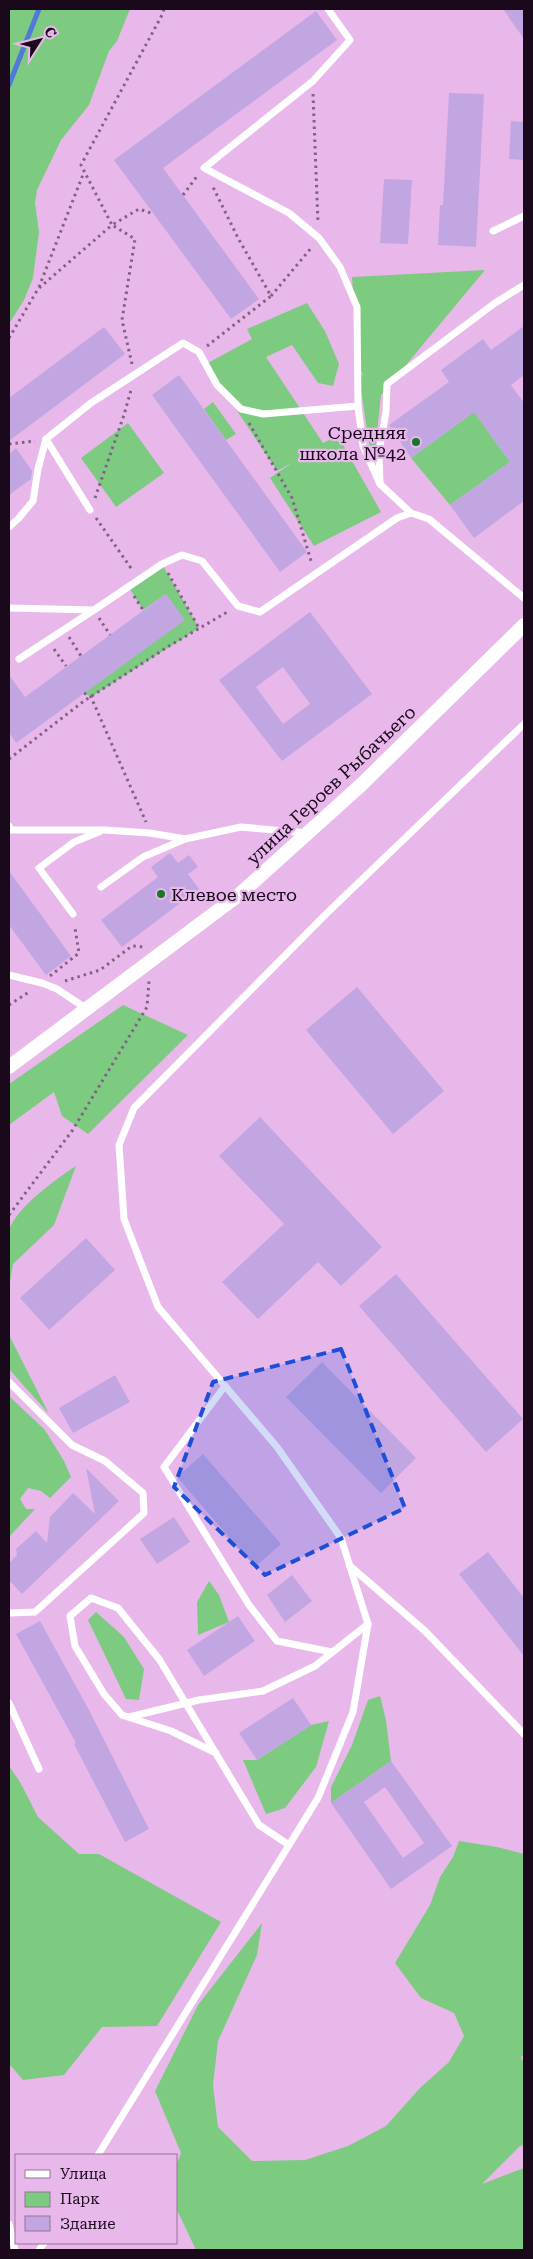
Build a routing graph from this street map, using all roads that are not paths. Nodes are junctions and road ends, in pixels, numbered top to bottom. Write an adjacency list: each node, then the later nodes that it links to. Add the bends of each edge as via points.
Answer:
1 (328, 9): 5 (lane, via 350,40 313,81 204,168 289,214 319,238 340,267 357,307)
2 (524, 216): 3 (lane)
3 (493, 231)
4 (524, 285): 7 (lane, via 387,384 379,452)
5 (358, 406): 6 (lane, via 263,414 241,409 217,385 199,352 182,343 91,403); 7 (lane, via 363,446)
6 (46, 439): 8 (lane); 10 (lane, via 33,501)
7 (380, 484): 9 (lane)
8 (90, 510)
9 (411, 514): 11 (lane, via 430,519); 13 (lane, via 397,518 260,612 238,606 202,561 182,555 162,564)
10 (9, 526)
11 (524, 598)
12 (9, 608): 13 (lane)
13 (94, 610): 15 (lane)
14 (524, 625): 19 (street, улица Героев Рыбачьего, via 452,698)
15 (19, 659)
16 (524, 724): 27 (lane, via 326,914 134,1108 119,1145 124,1219 158,1307)
17 (9, 826): 18 (lane, via 11,830)
18 (104, 830): 20 (lane); 22 (lane, via 74,842 39,868)
19 (308, 833): 20 (lane, via 242,827); 24 (street, улица Героев Рыбачьего, via 240,894)
20 (185, 839): 21 (lane, via 143,856)
21 (101, 887)
22 (73, 914)
23 (9, 975): 24 (lane, via 56,989)
24 (88, 1009): 25 (street, улица Героев Рыбачьего)
25 (9, 1067)
26 (9, 1382): 29 (lane, via 72,1445 104,1461 143,1493 144,1513 35,1612)
27 (225, 1386): 28 (lane, via 277,1446 340,1538); 31 (lane, via 164,1467 248,1605 277,1641)
28 (349, 1566): 30 (lane); 35 (lane, via 425,1631)
29 (9, 1613)
30 (368, 1624): 31 (lane); 38 (lane, via 353,1712 318,1798)
31 (332, 1652): 33 (lane, via 315,1666 263,1691)
32 (9, 1703): 37 (lane)
33 (186, 1703): 34 (lane); 34 (lane, via 159,1659 118,1608 91,1598 70,1616 75,1646 104,1694 122,1715); 36 (lane)
34 (129, 1717): 36 (lane, via 170,1731)
35 (524, 1734)
36 (216, 1753): 38 (lane, via 259,1825)
37 (39, 1769)
38 (289, 1845): 39 (lane)
39 (99, 2154)
40 (9, 2224): 41 (lane)
41 (15, 2250)

